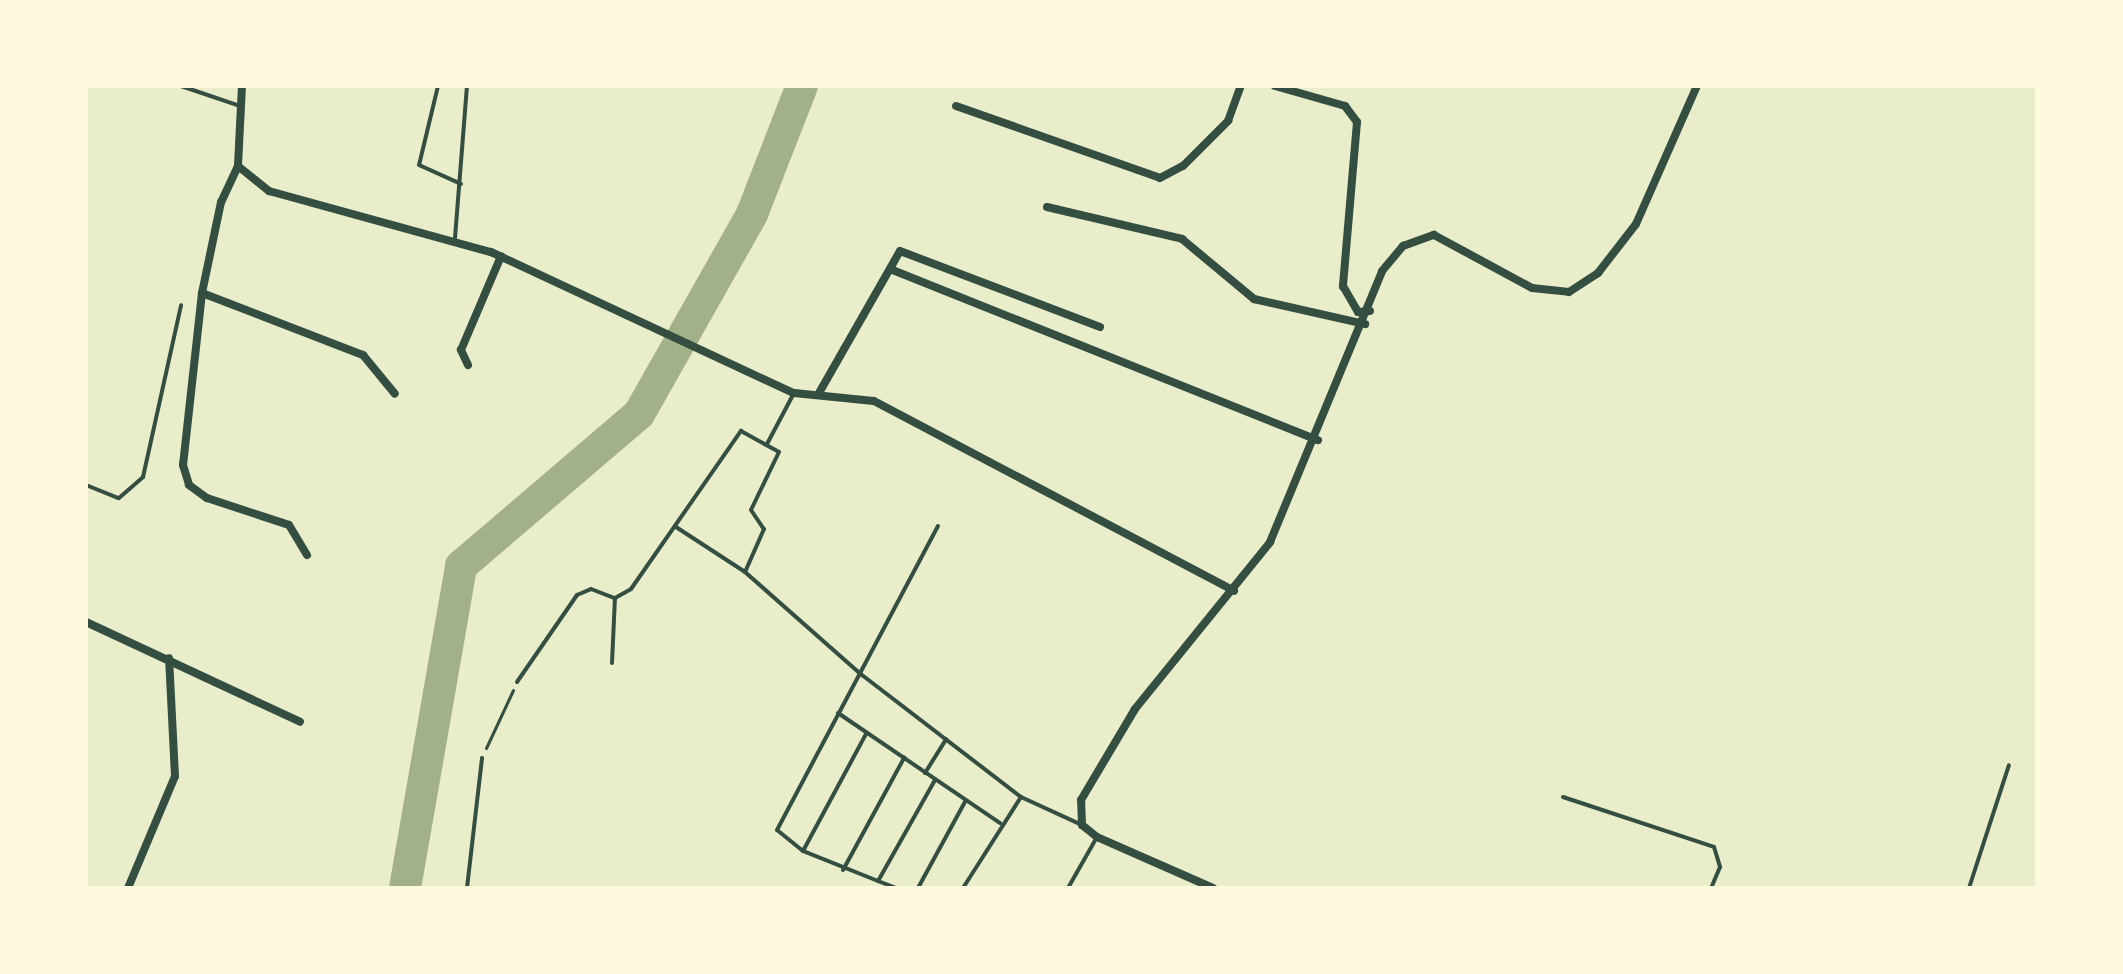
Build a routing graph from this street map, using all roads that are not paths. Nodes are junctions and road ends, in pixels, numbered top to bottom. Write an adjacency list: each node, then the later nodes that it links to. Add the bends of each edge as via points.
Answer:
1 (181, 86): 8 (lane)
2 (242, 86): 8 (street)
3 (438, 86): 11 (lane, via 419,165)
4 (467, 86): 11 (lane)
5 (1241, 86): 9 (street, via 1228,121 1183,166 1160,178)
6 (1275, 86): 18 (street, via 1345,106 1357,122 1343,286 1358,312)
7 (1697, 86): 18 (street, via 1636,224 1588,280 1569,292 1532,288 1434,235 1403,246 1382,271)
8 (240, 106): 10 (street)
9 (956, 106)
10 (238, 166): 13 (street, via 269,191); 16 (street, via 221,202)
11 (461, 184): 13 (lane)
12 (1047, 207): 19 (street, via 1182,239 1254,299)
13 (455, 238): 14 (street)
14 (501, 256): 21 (street, via 461,350); 22 (street, via 631,312 740,371)
15 (890, 269): 20 (street, via 900,251 928,256); 23 (street); 25 (street)
16 (202, 293): 24 (street, via 363,355); 30 (street, via 183,434 189,485 225,506 289,525)
17 (181, 305): 27 (lane, via 143,477 119,498)
18 (1370, 311): 19 (street)
19 (1365, 324): 25 (street)
20 (1100, 327)
21 (468, 365)
22 (794, 393): 23 (street); 26 (lane)
23 (819, 393): 32 (street, via 874,401)
24 (395, 394)
25 (1318, 440): 32 (street, via 1270,542)
26 (767, 444): 29 (lane, via 738,433); 31 (lane, via 779,452 751,510 764,529)
27 (86, 485)
28 (938, 526): 37 (lane)
29 (676, 527): 31 (lane); 33 (lane, via 631,589)
30 (307, 555)
31 (745, 572): 37 (lane)
32 (1234, 591): 52 (street, via 1135,709 1081,800)
33 (615, 598): 36 (lane); 38 (lane, via 591,589 577,595)
34 (86, 622): 35 (street)
35 (169, 658): 40 (street); 57 (street, via 175,776)
36 (612, 663)
37 (862, 675): 39 (lane); 42 (lane)
38 (517, 682)
39 (838, 713): 41 (lane); 54 (lane, via 777,825)
40 (300, 722)
41 (866, 733): 44 (lane); 54 (lane)
42 (946, 739): 46 (lane); 48 (lane)
43 (482, 758): 58 (lane)
44 (904, 758): 46 (lane); 55 (lane)
45 (2009, 765): 65 (lane)
46 (925, 773): 47 (lane)
47 (935, 780): 50 (lane); 56 (lane)
48 (1021, 797): 51 (lane); 52 (lane)
49 (1563, 797): 64 (lane, via 1714,847 1720,867)
50 (966, 800): 51 (lane); 60 (lane)
51 (1000, 823): 61 (lane)
52 (1082, 825): 53 (street)
53 (1097, 837): 62 (lane); 63 (street)
54 (803, 851): 55 (lane)
55 (843, 870): 56 (lane)
56 (878, 881): 59 (lane)
57 (128, 888)
58 (467, 888)
59 (896, 888)
60 (918, 888)
61 (963, 888)
62 (1068, 888)
63 (1213, 888)
64 (1711, 888)
65 (1969, 888)

